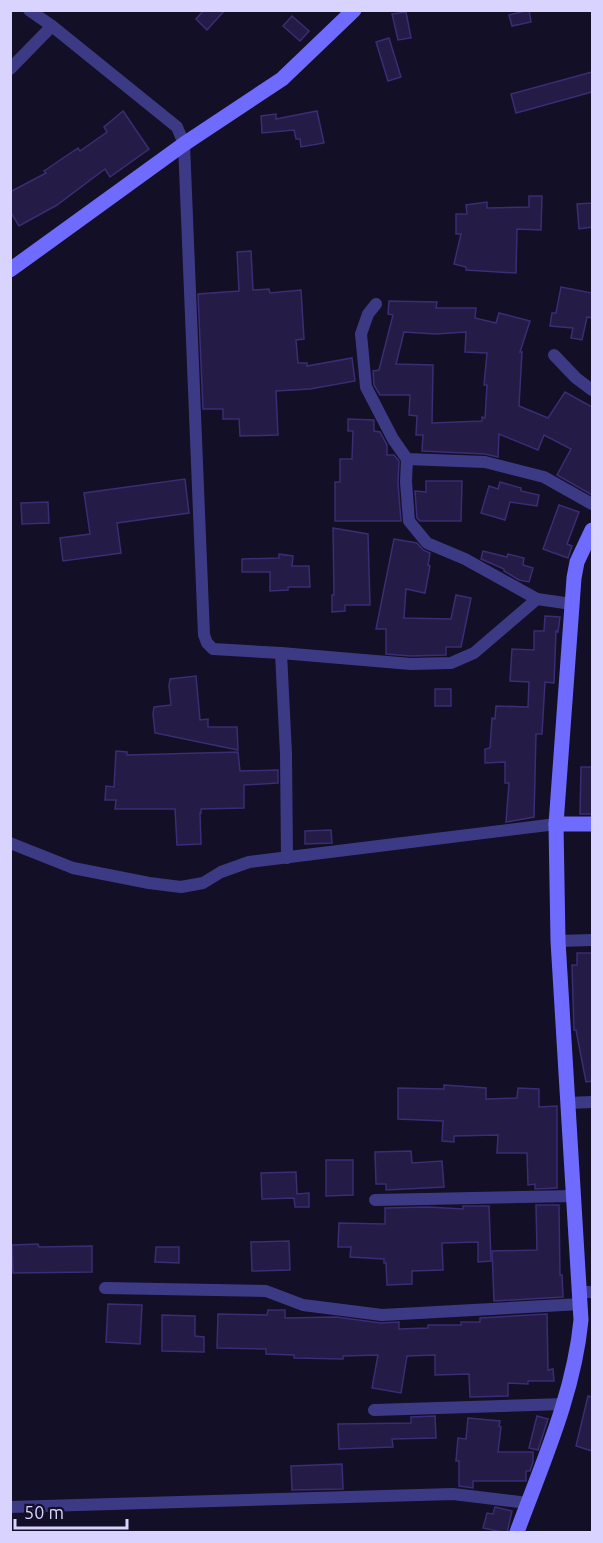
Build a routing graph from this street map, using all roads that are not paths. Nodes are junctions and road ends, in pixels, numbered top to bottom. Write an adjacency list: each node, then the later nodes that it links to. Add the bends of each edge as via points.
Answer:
1 (29, 10): 3 (street)
2 (354, 10): 5 (street, via 282,79)
3 (52, 27): 4 (street); 5 (street, via 177,127)
4 (10, 69)
5 (184, 144): 6 (street); 15 (street, via 204,635 213,648)
6 (10, 270)
7 (376, 304): 10 (street, via 361,334 366,387)
8 (554, 355): 9 (street)
9 (592, 390)
10 (407, 459): 11 (street, via 485,462 543,477); 13 (street, via 409,521 427,543)
11 (592, 504)
12 (592, 530): 14 (street, via 577,562)
13 (537, 599): 14 (street); 15 (street, via 474,653 452,663 411,664)
14 (572, 604): 16 (street)
15 (281, 654): 19 (street)
16 (556, 824): 17 (street); 19 (street); 21 (street)
17 (592, 824)
18 (10, 843): 19 (street, via 73,868 181,887 202,883 249,862)
19 (287, 858)
20 (592, 940): 21 (street)
21 (558, 941): 23 (street)
22 (592, 1102): 23 (street)
23 (568, 1103): 24 (street)
24 (573, 1196): 25 (street); 27 (street)
25 (375, 1200)
26 (105, 1288): 27 (street, via 266,1291 303,1305 382,1315)
27 (584, 1296): 28 (street, via 579,1349)
28 (564, 1404): 29 (street); 30 (street)
29 (374, 1410)
30 (528, 1503): 31 (street, via 453,1494); 32 (street)
31 (10, 1507)
32 (517, 1533)

